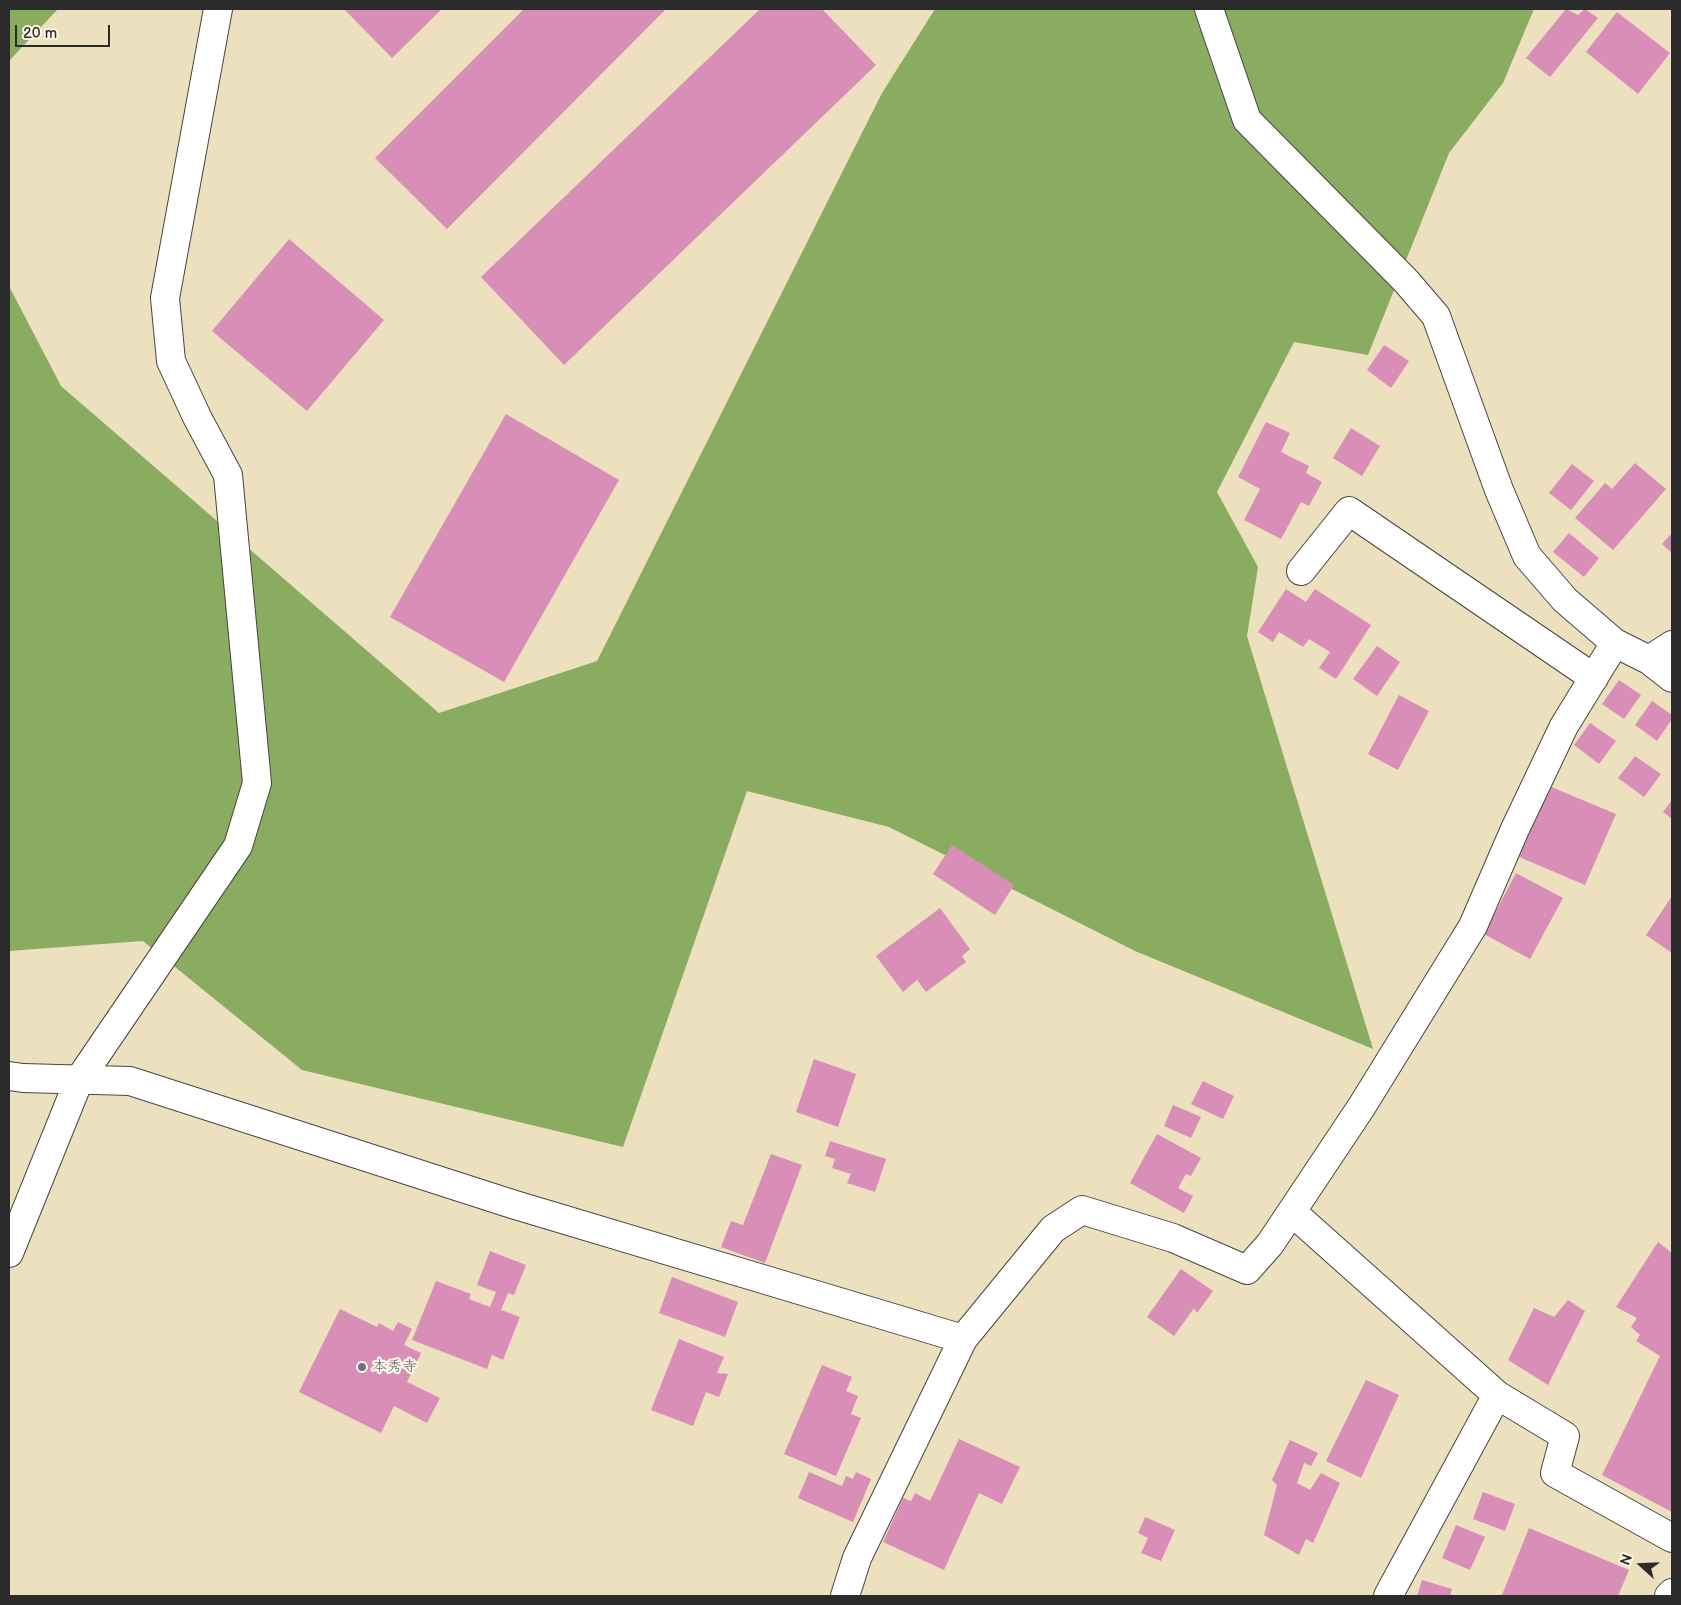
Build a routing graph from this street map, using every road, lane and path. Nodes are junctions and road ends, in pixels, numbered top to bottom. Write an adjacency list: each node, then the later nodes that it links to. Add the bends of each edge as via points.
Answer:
1 (218, 9): 10 (street, via 165,298 171,361 228,475 257,783 238,846)
2 (1209, 9): 4 (street, via 1247,120 1406,281 1436,316 1499,490 1527,556 1565,600)
3 (1301, 571): 7 (street, via 1348,511)
4 (1615, 643): 6 (street); 7 (street)
5 (1672, 645): 6 (street)
6 (1650, 660): 8 (street)
7 (1594, 678): 11 (street, via 1564,726 1473,926)
8 (1672, 678)
9 (9, 1076): 10 (street)
10 (79, 1080): 12 (street); 13 (street, via 130,1081 503,1201)
11 (1292, 1212): 13 (street, via 1247,1270 1173,1238 1082,1210 1053,1228); 14 (street)
12 (9, 1253)
13 (963, 1339): 17 (street, via 857,1558)
14 (1497, 1395): 15 (street, via 1565,1436 1555,1472); 18 (street)
15 (1672, 1538)
16 (1672, 1593): 19 (street)
17 (845, 1596)
18 (1388, 1596)
19 (1669, 1596)

